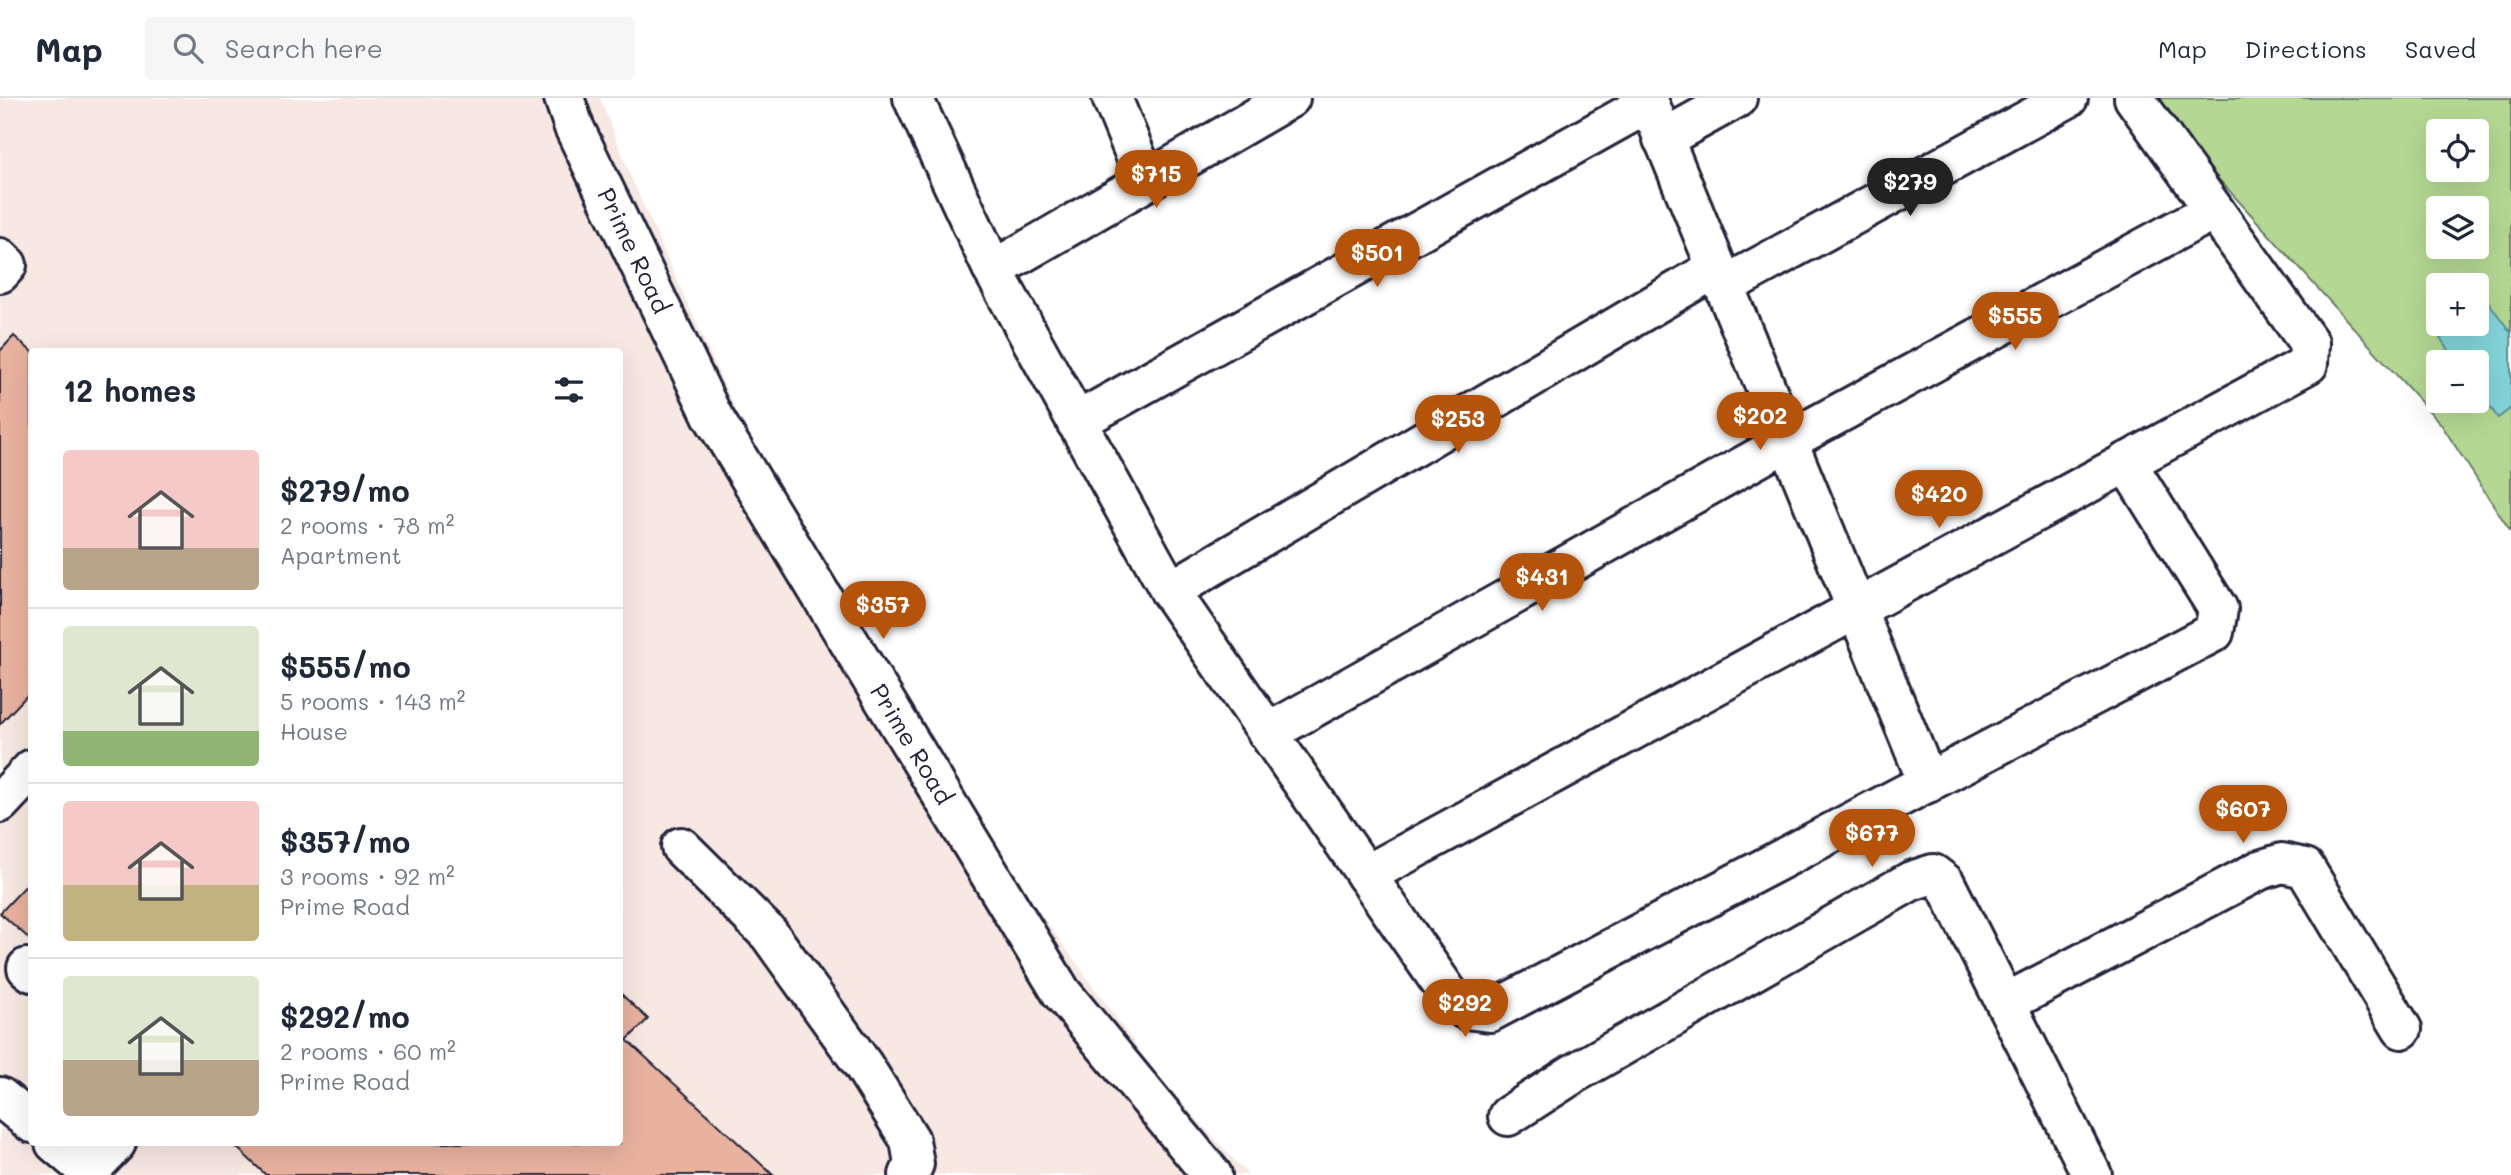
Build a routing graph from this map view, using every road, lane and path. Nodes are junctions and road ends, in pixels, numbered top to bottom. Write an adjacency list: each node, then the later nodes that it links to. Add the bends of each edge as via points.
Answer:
1 (564, 98): 36 (street, Prime Road, via 712,415 825,604 1061,992)
2 (913, 98): 13 (street)
3 (1112, 98): 10 (street)
4 (1290, 98): 10 (street)
5 (1737, 98): 9 (street)
6 (2068, 98): 15 (street)
7 (2134, 98): 11 (street)
8 (1648, 100): 9 (street); 16 (street)
9 (1663, 139): 15 (street)
10 (1146, 181): 13 (street)
11 (2214, 210): 17 (street); 18 (street, via 2309,343 2308,364)
12 (0, 258): 14 (street, via 7,265)
13 (993, 270): 16 (street)
14 (0, 273)
15 (1720, 277): 17 (street); 19 (street)
16 (1076, 422): 19 (street)
17 (1788, 441): 20 (street); 21 (street)
18 (2126, 462): 20 (street); 23 (street, via 2218,610 2214,632)
19 (1170, 591): 21 (street)
20 (1857, 608): 23 (street); 26 (street)
21 (1268, 733): 26 (street)
22 (28, 773): 24 (street)
23 (1928, 783): 26 (street, via 1490,1012 1465,1009 1450,996)
24 (0, 803)
25 (681, 847): 35 (street, via 769,934 863,1065 910,1140 914,1164)
26 (1366, 875)
27 (2006, 1003): 28 (street, via 2260,870 2282,863 2305,868); 30 (street, via 1945,883 1933,874 1911,881 1573,1074); 37 (street)
28 (2402, 1029)
29 (0, 1097): 31 (street)
30 (1508, 1116)
31 (28, 1120)
32 (59, 1146): 34 (street)
33 (114, 1146): 34 (street)
34 (91, 1173)
35 (909, 1175)
36 (1212, 1175)
37 (2092, 1175)

